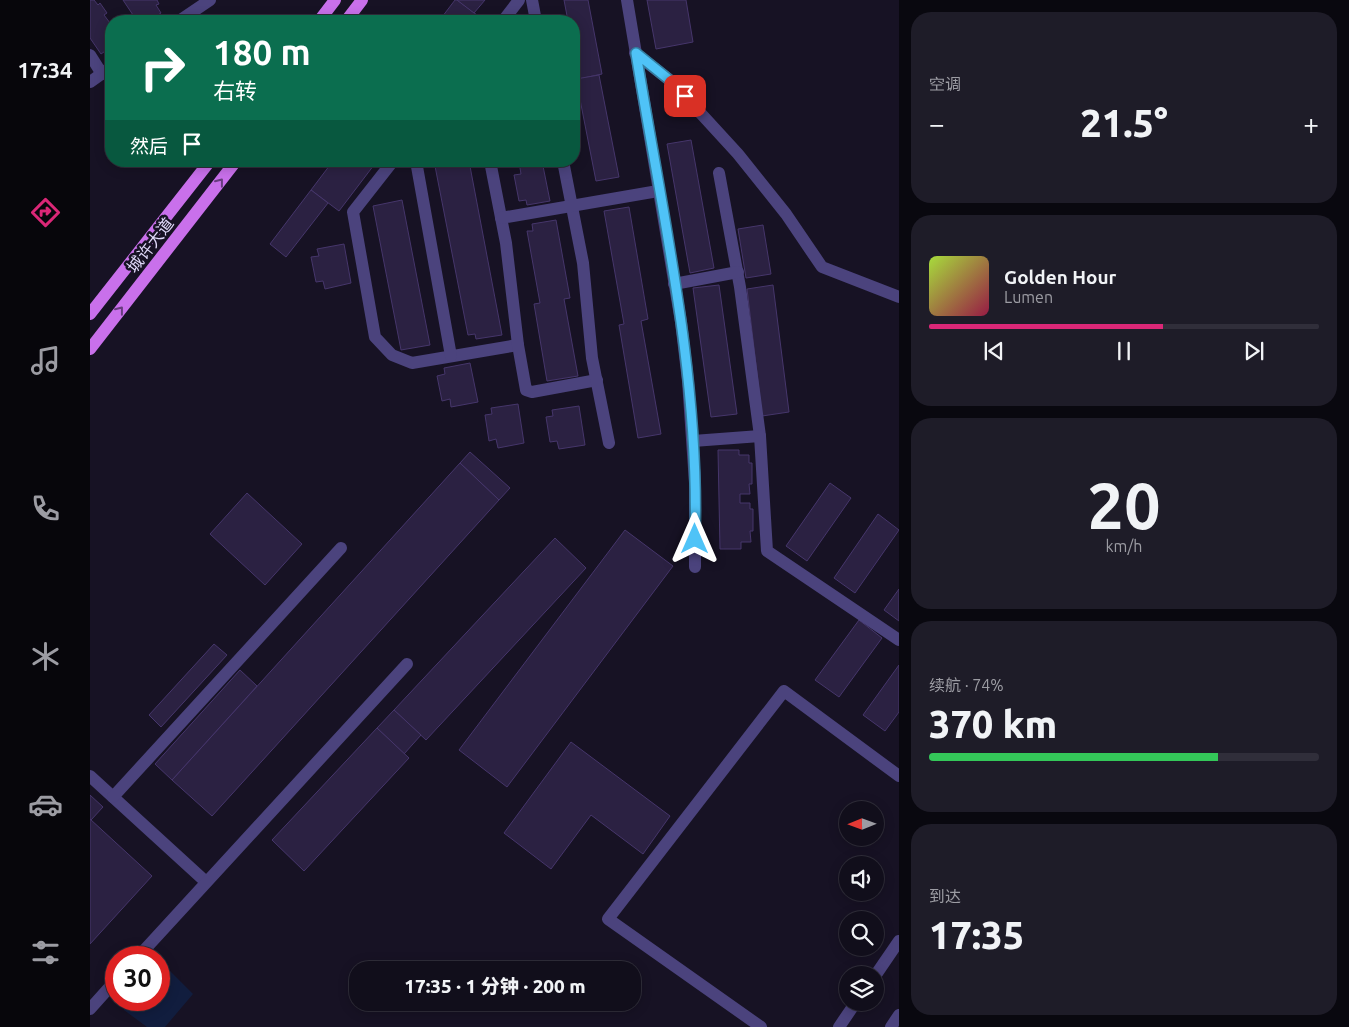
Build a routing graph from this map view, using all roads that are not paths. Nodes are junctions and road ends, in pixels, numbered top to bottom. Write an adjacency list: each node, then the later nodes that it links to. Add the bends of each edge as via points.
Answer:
1 (210, 0): 7 (street)
2 (336, 0): 8 (main road)
3 (362, 0): 9 (main road)
4 (518, 0): 10 (street)
5 (532, 0): 11 (street)
6 (627, 0): 12 (street)
7 (188, 15)
8 (324, 15)
9 (351, 15)
10 (507, 15)
11 (535, 15)
12 (636, 53): 24 (street); 29 (street, via 672,82 738,154 786,214 822,268)
13 (90, 55): 14 (street)
14 (105, 69)
15 (105, 72): 16 (street)
16 (90, 82)
17 (205, 167): 30 (main road, 城许大道)
18 (231, 167): 32 (main road, 城许大道, one-way to 18)
19 (388, 167): 33 (street, via 353,212 375,337 392,356 412,363)
20 (417, 167): 33 (street)
21 (491, 167): 26 (street)
22 (564, 167): 25 (street)
23 (719, 173): 27 (street)
24 (658, 191): 25 (street); 28 (street)
25 (572, 206): 26 (street); 34 (street, via 583,263)
26 (501, 218): 31 (street)
27 (738, 272): 28 (street); 35 (street)
28 (674, 284): 36 (street)
29 (899, 297)
30 (90, 314)
31 (518, 345): 33 (street); 34 (street, via 526,390 532,392)
32 (90, 349)
33 (451, 356)
34 (597, 380): 37 (street)
35 (760, 436): 36 (street); 40 (street, via 767,551)
36 (693, 441): 39 (street)
37 (609, 442)
38 (341, 548): 44 (street)
39 (695, 567)
40 (899, 640)
41 (407, 664): 45 (street)
42 (90, 776): 44 (street)
43 (899, 776): 53 (street, via 784,691 608,918)
44 (113, 797): 45 (street)
45 (206, 882): 47 (street)
46 (899, 942): 48 (street)
47 (148, 946)
48 (882, 966)
49 (105, 992): 50 (street)
50 (90, 1008)
51 (850, 1011): 54 (street)
52 (899, 1015): 55 (street)
53 (762, 1027)
54 (839, 1027)
55 (892, 1027)

